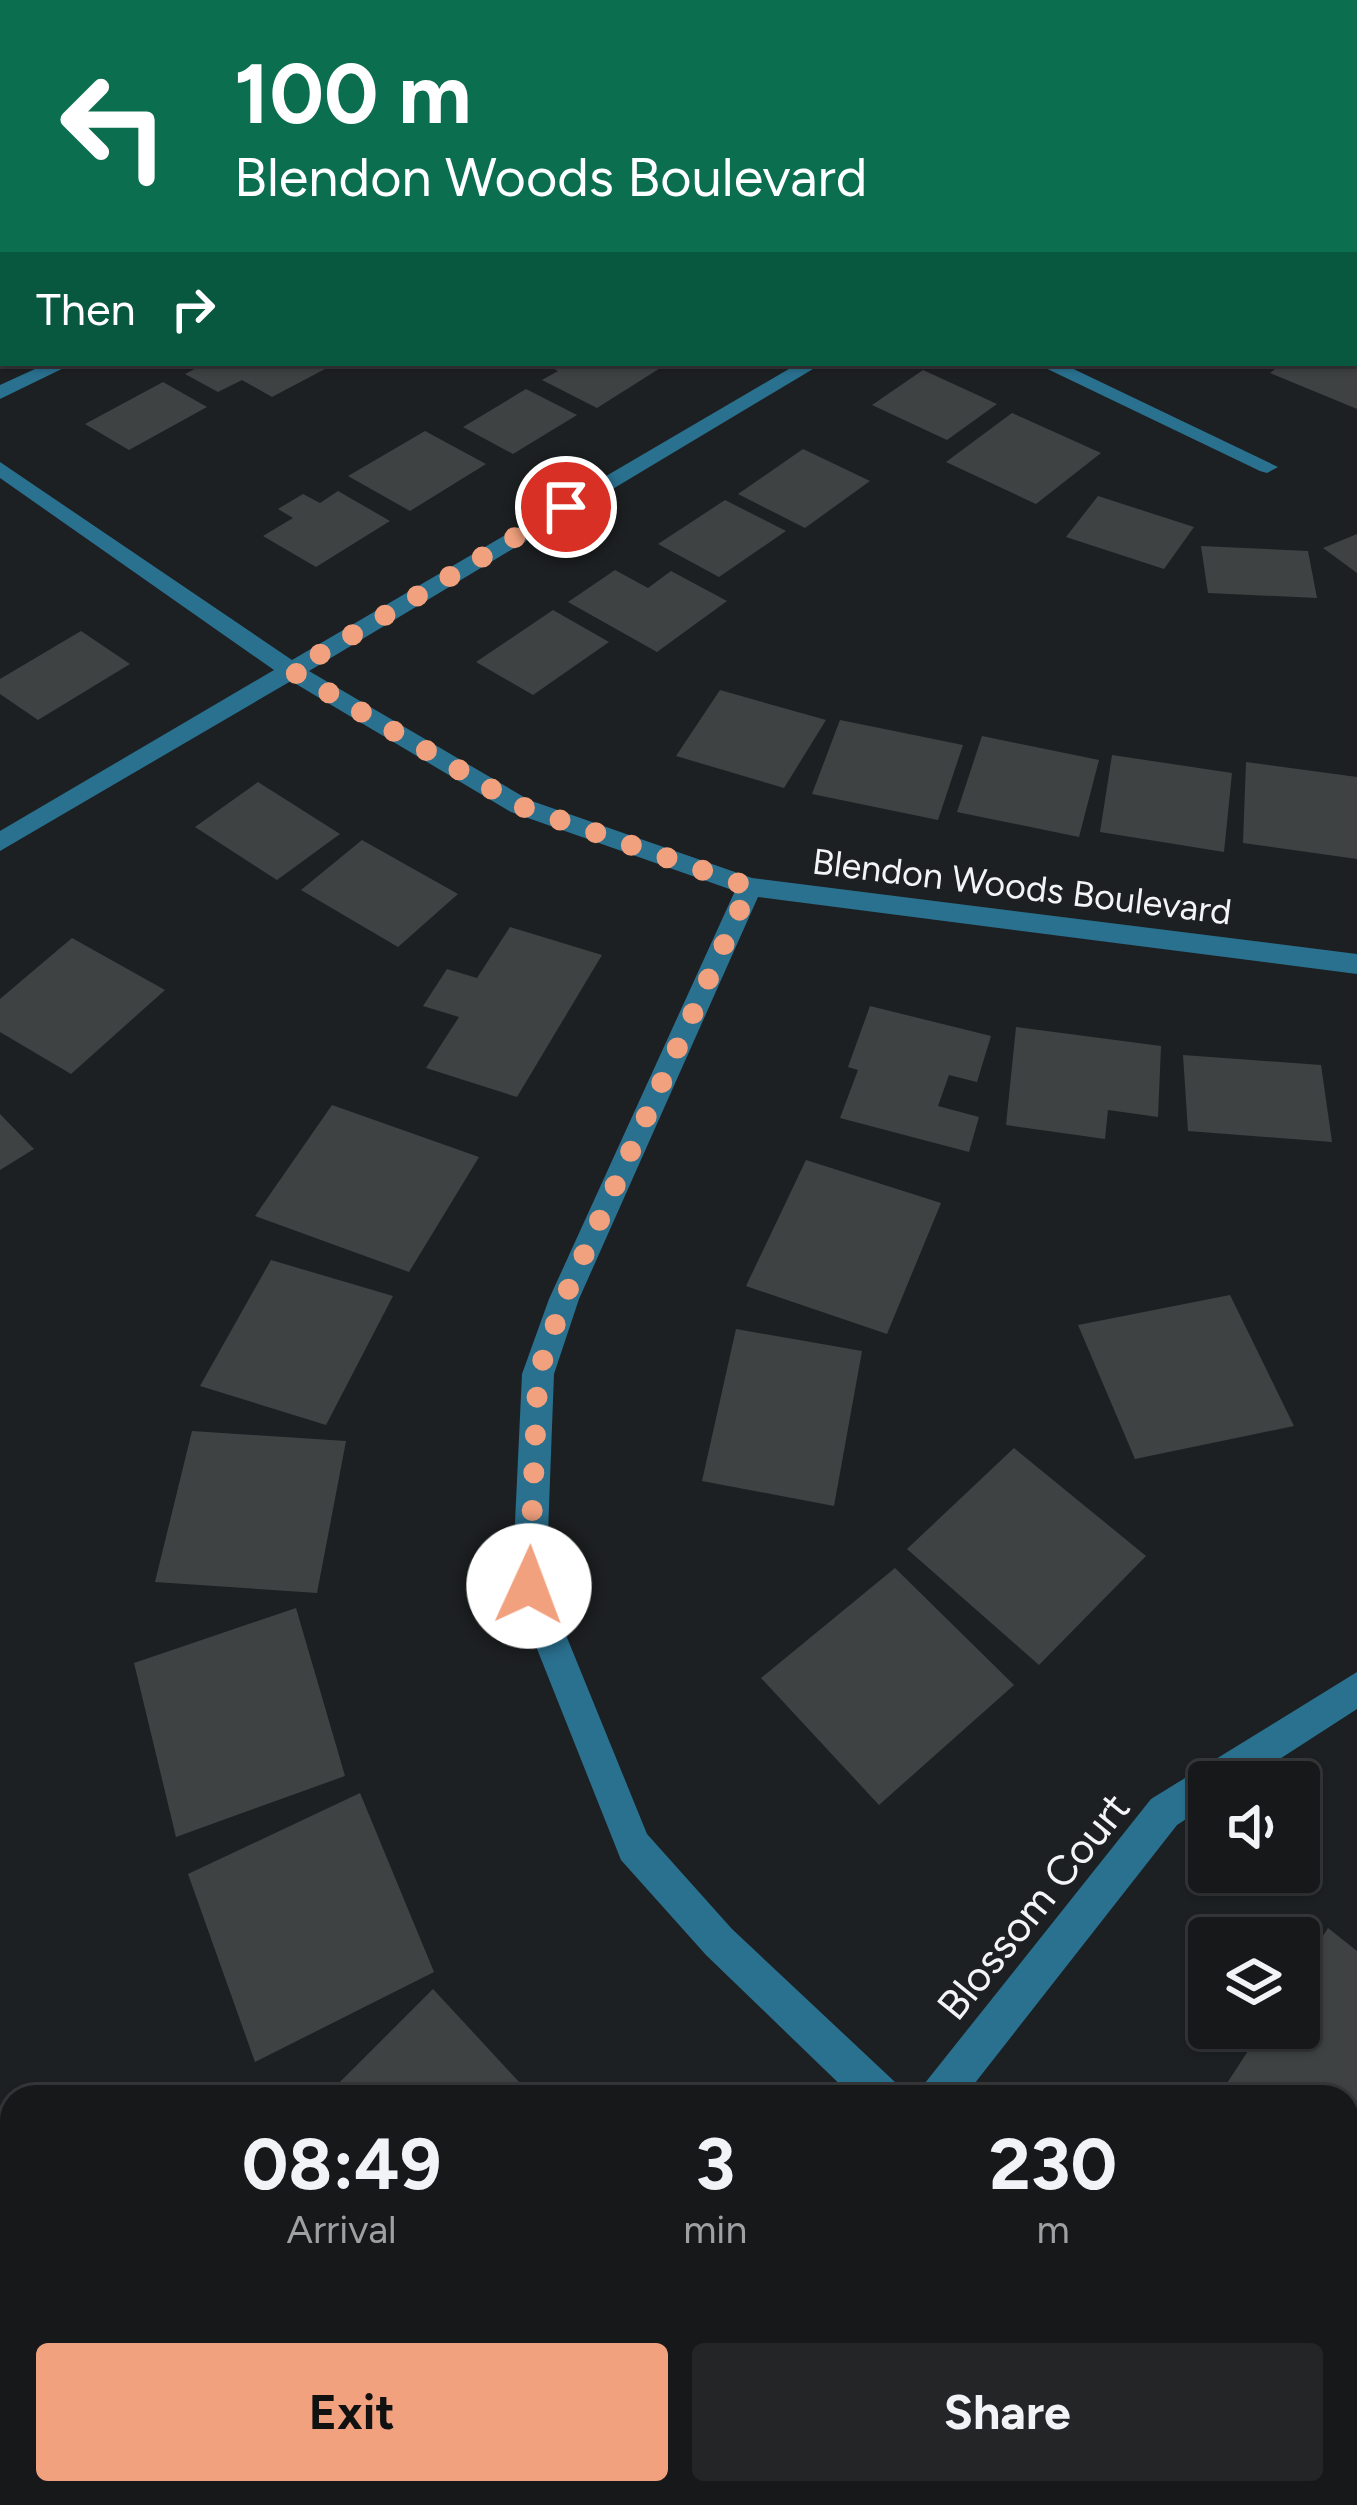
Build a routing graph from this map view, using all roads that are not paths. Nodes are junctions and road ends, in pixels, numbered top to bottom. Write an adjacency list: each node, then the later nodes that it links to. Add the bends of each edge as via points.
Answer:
1 (58, 366): 4 (street)
2 (808, 366): 7 (street)
3 (1051, 366): 5 (street)
4 (0, 393)
5 (1267, 467)
6 (0, 468): 7 (street, Blendon Woods Boulevard)
7 (292, 671): 8 (street); 9 (street, Blendon Woods Boulevard, via 520,806)
8 (0, 842)
9 (750, 887): 10 (street, Blendon Woods Boulevard); 14 (street, via 564,1299 538,1374 529,1586 634,1847 719,1942)
10 (1357, 964)
11 (1357, 1689): 12 (street, Blossom Court)
12 (1244, 1761)
13 (1188, 1797): 15 (street, Blossom Court, via 1164,1813)
14 (869, 2085)
15 (949, 2085)

